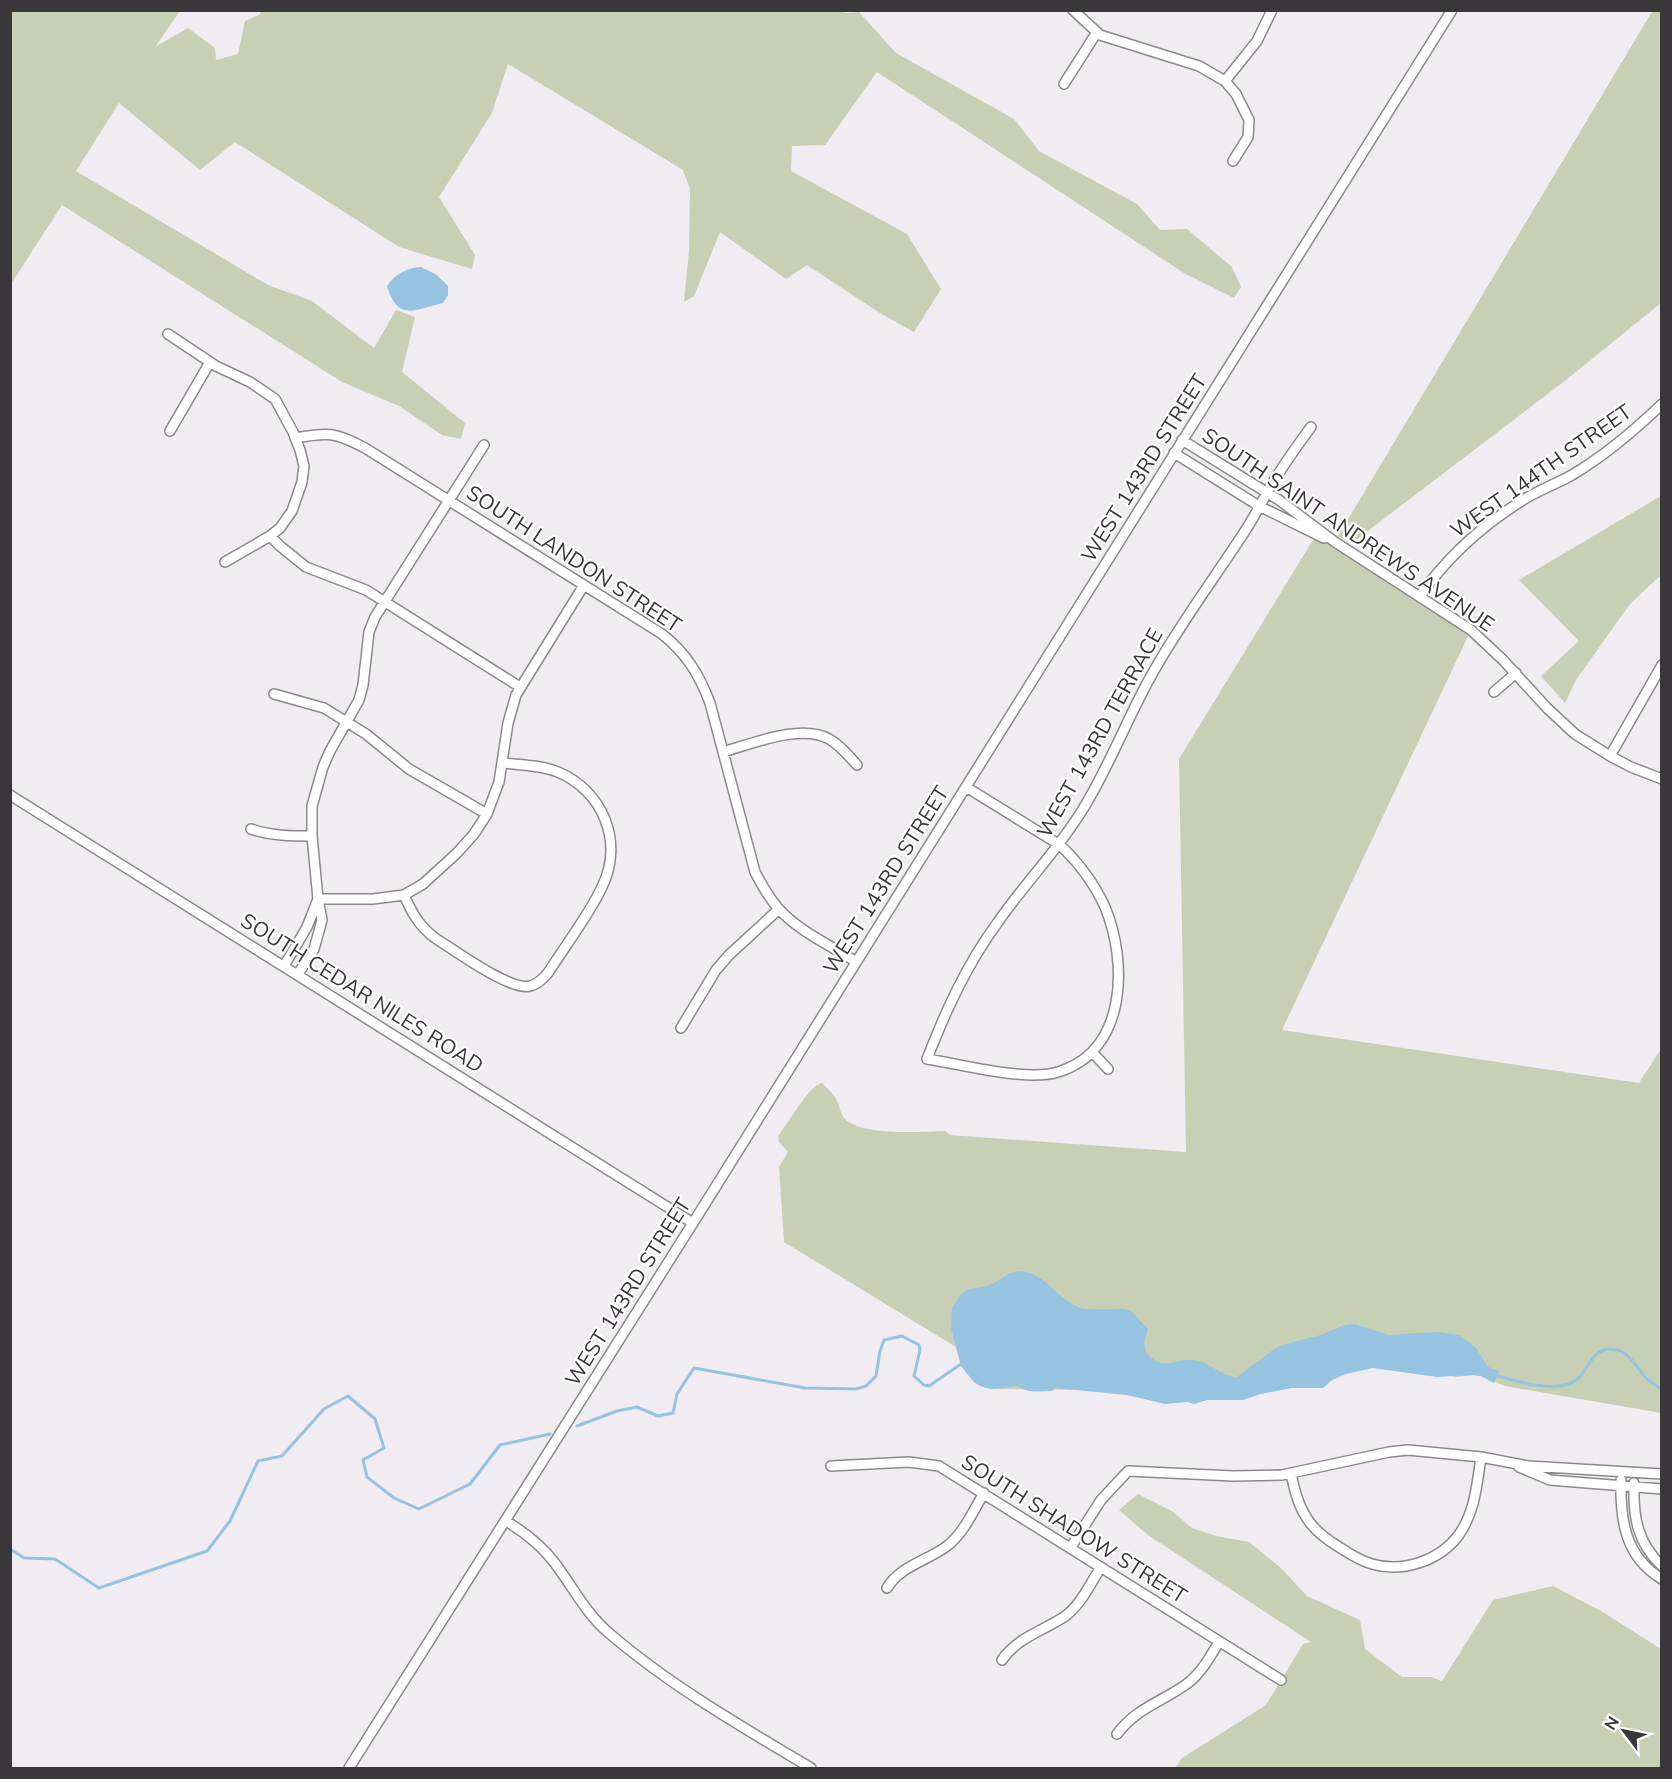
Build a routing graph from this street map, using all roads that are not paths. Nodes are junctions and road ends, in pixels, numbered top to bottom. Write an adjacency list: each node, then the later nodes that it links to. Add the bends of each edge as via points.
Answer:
1 (1073, 10): 4 (street)
2 (1272, 10): 5 (street, via 1257,40)
3 (1452, 10): 14 (street, WEST 143RD STREET)
4 (1097, 32): 5 (street, via 1199,66); 6 (street)
5 (1225, 81): 7 (street, via 1249,120 1248,137)
6 (1064, 84)
7 (1233, 161)
8 (168, 334): 9 (street)
9 (210, 362): 12 (street); 13 (street, via 275,399)
10 (1662, 404): 24 (street, WEST 144TH STREET, via 1594,460 1493,521 1457,551)
11 (1311, 427): 17 (street, WEST 143RD TERRACE)
12 (170, 431)
13 (296, 438): 18 (street, SOUTH LANDON STREET, via 321,433 343,436); 20 (street, via 304,466 302,482 292,511)
14 (1182, 441): 16 (street, WEST 143RD STREET); 17 (street, SOUTH SAINT ANDREWS AVENUE)
15 (484, 446): 18 (street)
16 (1174, 453): 19 (street); 37 (street, WEST 143RD STREET)
17 (1267, 492): 19 (street, WEST 143RD TERRACE); 21 (street, SOUTH SAINT ANDREWS AVENUE)
18 (449, 500): 23 (street, SOUTH LANDON STREET); 25 (street)
19 (1259, 506): 21 (street); 42 (street, WEST 143RD TERRACE, via 1152,673 1094,789)
20 (270, 536): 22 (street); 25 (street, via 297,562 366,590)
21 (1335, 542): 24 (street, SOUTH SAINT ANDREWS AVENUE)
22 (225, 562)
23 (584, 585): 28 (street); 32 (street, SOUTH LANDON STREET, via 678,647 702,682)
24 (1420, 596): 27 (street, SOUTH SAINT ANDREWS AVENUE, via 1470,630)
25 (385, 602): 28 (street); 31 (street, via 369,632 363,685)
26 (1662, 665): 33 (street)
27 (1516, 673): 29 (street); 33 (street, SOUTH SAINT ANDREWS AVENUE, via 1561,723)
28 (520, 687): 34 (street, via 511,708)
29 (1494, 692)
30 (274, 694): 31 (street, via 324,708)
31 (348, 722): 39 (street, via 410,769); 41 (street, via 330,751 316,788)
32 (723, 752): 35 (street, via 785,735 812,733 828,737); 45 (street, SOUTH LANDON STREET, via 755,872)
33 (1610, 756): 36 (street, SOUTH SAINT ANDREWS AVENUE)
34 (503, 763): 39 (street); 43 (street, via 544,768 570,778 592,796 609,830 610,858 602,887 548,973 528,987 507,983 424,930 413,917)
35 (856, 765)
36 (1662, 779)
37 (966, 787): 42 (street); 46 (street, WEST 143RD STREET)
38 (10, 795): 47 (street, SOUTH CEDAR NILES ROAD)
39 (487, 814): 43 (street, via 457,853 423,885)
40 (251, 829): 41 (street, via 281,836)
41 (312, 836): 44 (street)
42 (1059, 844): 50 (street, via 1093,884 1105,909 1115,947 1115,1013); 50 (street, WEST 143RD TERRACE, via 978,951 952,998 927,1059 1034,1075 1068,1069)
43 (404, 895): 44 (street)
44 (318, 898): 47 (street, via 307,927); 48 (street, via 322,920 318,938)
45 (779, 909): 46 (street, SOUTH LANDON STREET); 49 (street, via 716,970)
46 (855, 961): 52 (street, WEST 143RD STREET)
47 (284, 966): 48 (street, SOUTH CEDAR NILES ROAD)
48 (298, 974): 52 (street, SOUTH CEDAR NILES ROAD)
49 (681, 1028)
50 (1092, 1052): 51 (street)
51 (1108, 1069)
52 (693, 1223): 64 (street, WEST 143RD STREET)
53 (1481, 1457): 54 (street); 58 (street, via 1399,1450); 58 (street, via 1474,1503 1458,1536 1438,1554 1404,1567 1365,1562 1324,1537 1302,1510)
54 (1514, 1464): 56 (street); 60 (street, via 1550,1480)
55 (831, 1466): 63 (street, SOUTH SHADOW STREET, via 929,1463 950,1471)
56 (1621, 1472): 57 (street); 60 (street)
57 (1634, 1473): 59 (street); 61 (street)
58 (1291, 1474): 65 (street, via 1128,1471 1101,1500)
59 (1662, 1474)
60 (1621, 1486): 61 (street); 68 (street, via 1621,1514 1628,1540 1643,1564)
61 (1634, 1487): 62 (street); 66 (street, via 1639,1533)
62 (1662, 1489)
63 (984, 1493): 65 (street, SOUTH SHADOW STREET); 69 (street, via 955,1539 898,1574)
64 (506, 1521): 74 (street, WEST 143RD STREET); 75 (street, via 543,1550 585,1609 611,1635 704,1702)
65 (1071, 1547): 67 (street, SOUTH SHADOW STREET)
66 (1662, 1566)
67 (1101, 1567): 70 (street, SOUTH SHADOW STREET); 71 (street, via 1069,1613 1017,1643)
68 (1662, 1579)
69 (886, 1588)
70 (1219, 1642): 72 (street, SOUTH SHADOW STREET); 73 (street, via 1192,1679 1136,1713)
71 (1002, 1660)
72 (1281, 1680)
73 (1117, 1734)
74 (350, 1768)
75 (811, 1768)

